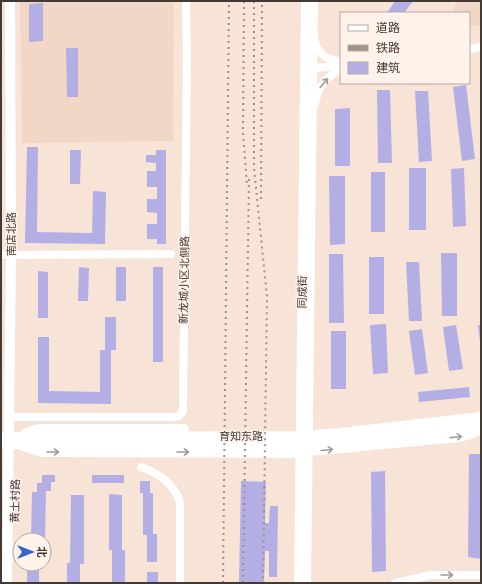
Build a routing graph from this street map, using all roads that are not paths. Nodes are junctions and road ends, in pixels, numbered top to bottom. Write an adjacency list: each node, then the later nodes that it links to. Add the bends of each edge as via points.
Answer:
1 (10, 1): 15 (main road, 南店北路)
2 (16, 1): 15 (main road, 南店北路)
3 (186, 1): 17 (street, 新龙城小区北侧路, via 183,411 174,417)
4 (306, 1): 11 (main road, 同成街)
5 (313, 1): 6 (main road, 同成街)
6 (313, 23): 9 (street, via 318,50 329,59); 11 (main road, 同成街)
7 (481, 47): 8 (street)
8 (470, 49)
9 (340, 62)
10 (340, 65): 11 (street)
11 (309, 69): 13 (main road, 同成街); 18 (main road, 同成街)
12 (340, 70): 13 (street, one-way to 12, via 315,135 315,101 326,79)
13 (311, 161): 18 (main road, 同成街)
14 (171, 254): 15 (street)
15 (10, 255): 17 (main road, 南店北路); 21 (main road, 南店北路)
16 (481, 416): 21 (main road, 育知东路, via 306,436)
17 (16, 417): 21 (main road, 南店北路)
18 (304, 417): 22 (main road, 同成街)
19 (481, 426): 21 (main road, 育知东路, via 300,443)
20 (481, 429): 21 (main road, one-way to 20, via 42,452 288,452 459,437)
21 (8, 440): 25 (main road, 黄土村路); 26 (main road, 黄土村路)
22 (304, 466): 28 (main road, 同成街); 29 (main road, 同成街)
23 (141, 467): 27 (street, via 164,479 177,494 180,502)
24 (481, 575): 30 (street, one-way to 24, via 431,575)
25 (7, 583)
26 (14, 583)
27 (180, 583)
28 (299, 583)
29 (306, 583)
30 (395, 583)

